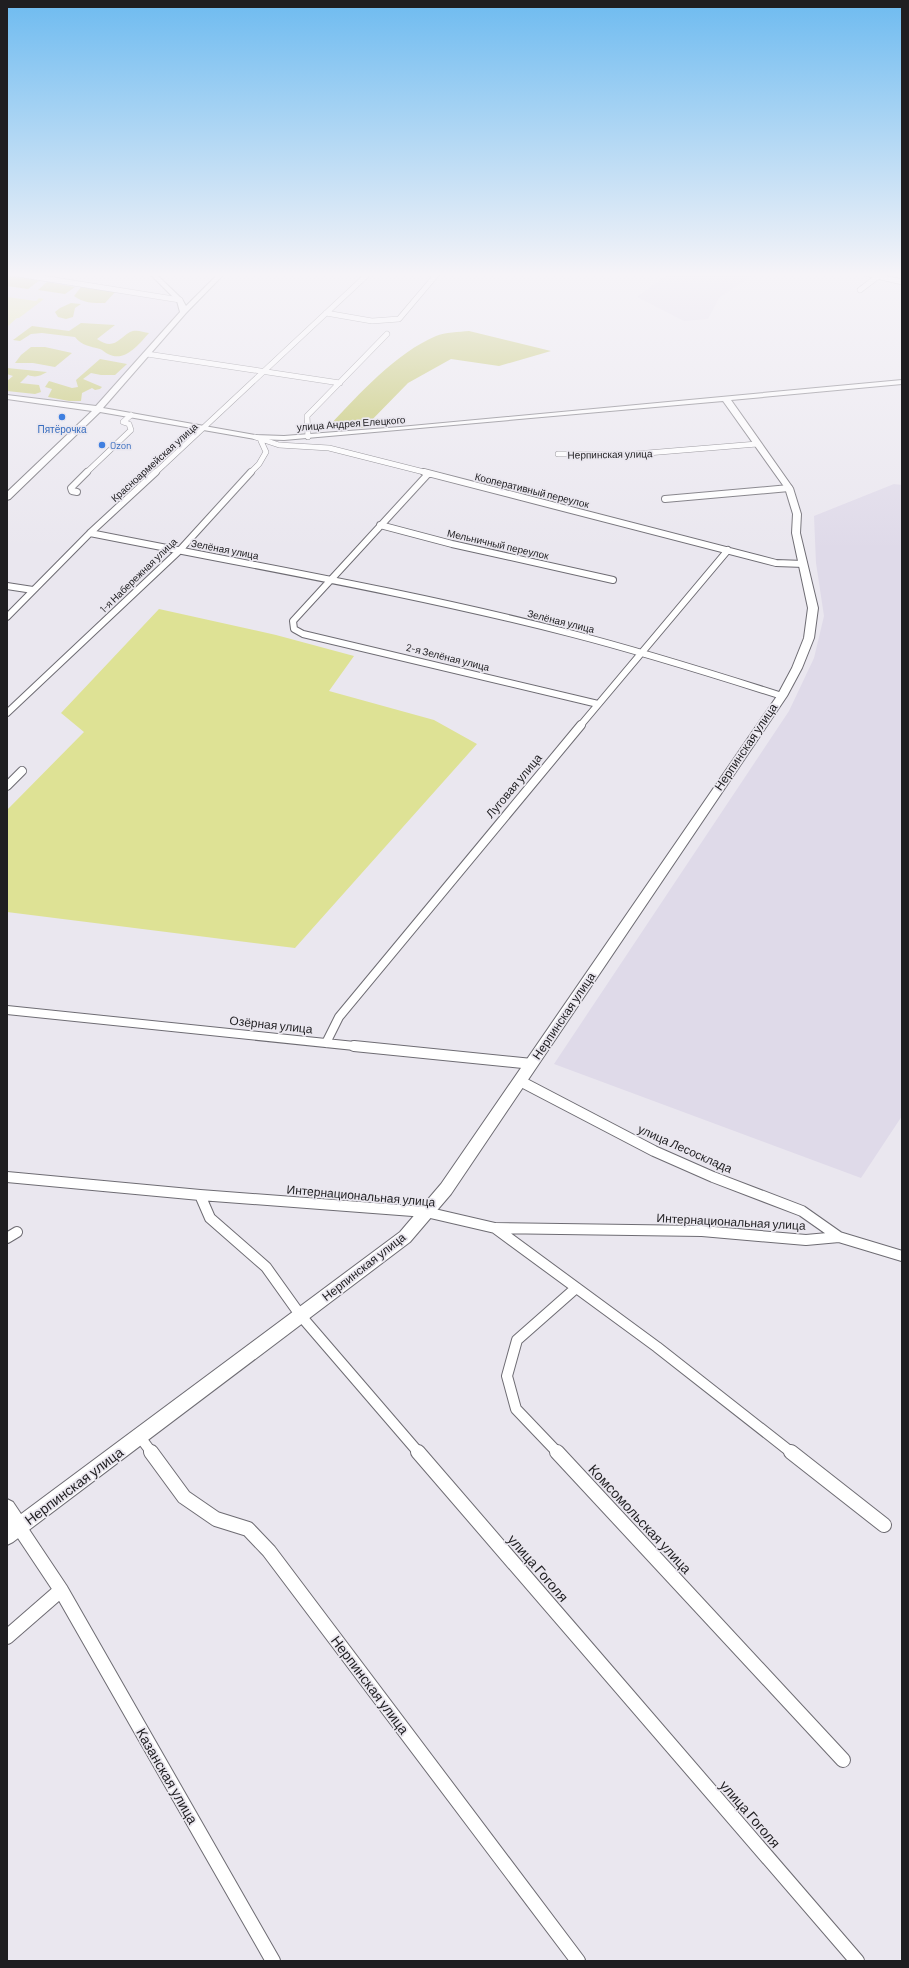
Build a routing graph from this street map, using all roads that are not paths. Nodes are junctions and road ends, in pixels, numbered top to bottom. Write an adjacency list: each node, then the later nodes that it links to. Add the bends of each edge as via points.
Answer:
1 (136, 366): 10 (main road)
2 (229, 366): 5 (street)
3 (270, 366): 5 (street, Красноармейская улица)
4 (356, 366): 7 (street)
5 (265, 371): 7 (street); 12 (street, Красноармейская улица)
6 (902, 382): 9 (main road, улица Андрея Елецкого)
7 (340, 383): 13 (street, via 307,416)
8 (7, 397): 10 (main road, улица Андрея Елецкого)
9 (725, 398): 13 (main road, улица Андрея Елецкого); 15 (main road, Нерпинская улица)
10 (98, 409): 11 (main road, улица Андрея Елецкого); 20 (main road)
11 (131, 415): 12 (main road, улица Андрея Елецкого); 19 (street, via 123,422 129,424 131,430 71,488)
12 (204, 429): 14 (main road, улица Андрея Елецкого); 23 (street, Красноармейская улица)
13 (308, 437): 14 (main road, улица Андрея Елецкого)
14 (258, 439): 17 (street, Кооперативный переулок, via 279,445 329,448); 25 (street, 1-я Набережная улица, via 266,452 259,464)
15 (757, 444): 16 (street, Нерпинская улица, via 635,454); 18 (main road, Нерпинская улица)
16 (558, 454)
17 (428, 474): 22 (street); 24 (street, Кооперативный переулок)
18 (789, 488): 21 (street); 26 (main road, Нерпинская улица, via 797,514 796,533)
19 (77, 492)
20 (7, 497)
21 (665, 499)
22 (380, 525): 27 (street); 28 (street, Мельничный переулок)
23 (90, 533): 25 (street, Зелёная улица); 30 (street, Красноармейская улица)
24 (728, 550): 26 (street, Кооперативный переулок, via 776,563); 32 (street, Луговая улица)
25 (179, 551): 27 (street, Зелёная улица); 35 (street, 1-я Набережная улица)
26 (804, 564): 33 (main road, Нерпинская улица, via 813,608 808,638 797,668)
27 (332, 580): 32 (street, Зелёная улица, via 541,626); 34 (street, 2-я Зелёная улица, via 293,622 294,629 303,634)
28 (613, 580)
29 (7, 586): 30 (street)
30 (33, 590): 31 (street, Красноармейская улица)
31 (7, 617)
32 (642, 652): 33 (street, Зелёная улица); 34 (street, Луговая улица)
33 (782, 696): 40 (main road, Нерпинская улица)
34 (598, 704): 39 (street, Луговая улица, via 349,1005)
35 (7, 713)
36 (22, 771): 37 (street)
37 (7, 786)
38 (7, 1010): 39 (street, Озёрная улица)
39 (326, 1043): 40 (street, Озёрная улица)
40 (532, 1064): 41 (main road, Нерпинская улица)
41 (520, 1081): 44 (main road, Нерпинская улица, via 446,1189); 47 (street, улица Лесосклада, via 654,1151 802,1211)
42 (7, 1177): 43 (street, Интернациональная улица)
43 (200, 1195): 44 (street, Интернациональная улица); 51 (street, улица Гоголя, via 210,1218 266,1267)
44 (426, 1212): 45 (street, Интернациональная улица); 51 (main road, Нерпинская улица, via 405,1237)
45 (495, 1228): 47 (street, Интернациональная улица, via 702,1231 806,1240); 50 (street)
46 (17, 1232): 48 (street)
47 (839, 1237): 49 (street, Интернациональная улица)
48 (7, 1238)
49 (902, 1256)
50 (576, 1288): 54 (street, via 657,1347); 58 (street, Комсомольская улица, via 517,1340 507,1376 516,1409)
51 (301, 1316): 52 (main road, Нерпинская улица); 61 (street, улица Гоголя)
52 (140, 1436): 55 (main road, Нерпинская улица); 60 (street, Нерпинская улица, via 184,1497 216,1519 248,1529 269,1551)
53 (7, 1508): 55 (main road, Казанская улица)
54 (884, 1525)
55 (13, 1532): 56 (street, Казанская улица)
56 (61, 1590): 57 (street); 59 (street, Казанская улица)
57 (7, 1637)
58 (843, 1760)
59 (273, 1961)
60 (578, 1961)
61 (857, 1961)

